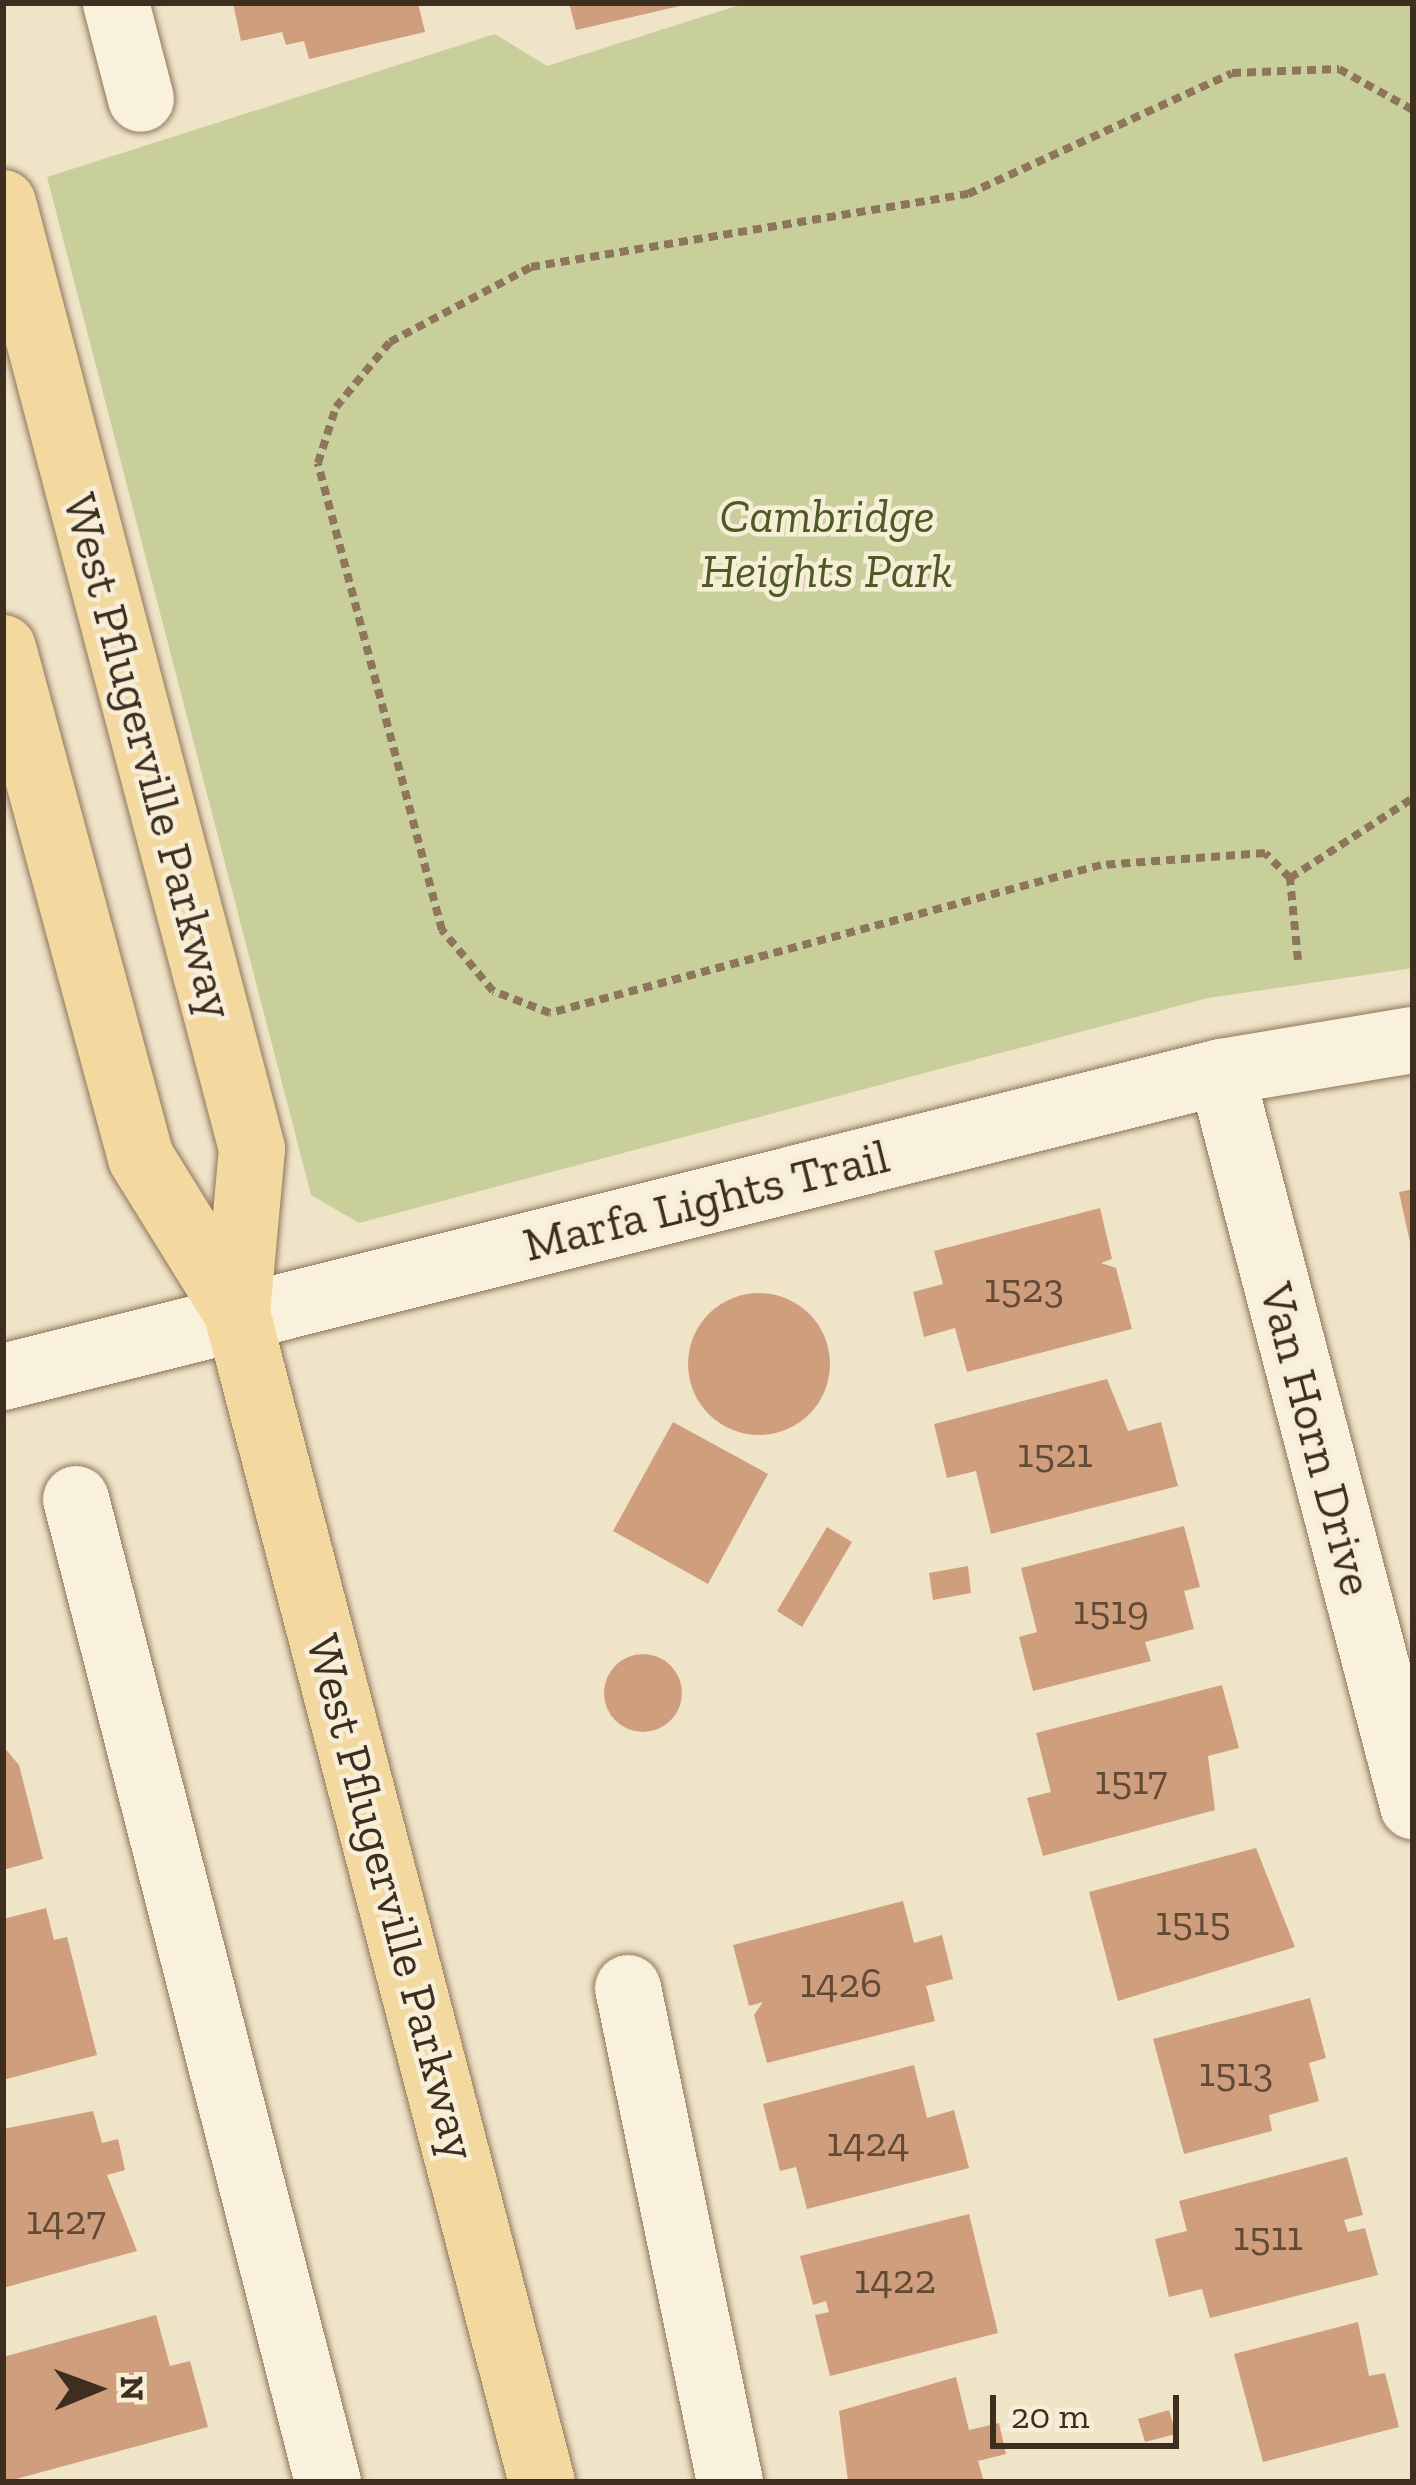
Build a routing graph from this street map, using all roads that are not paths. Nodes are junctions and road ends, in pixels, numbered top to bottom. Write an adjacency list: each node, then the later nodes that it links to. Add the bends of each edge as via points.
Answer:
1 (116, 3): 2 (street)
2 (141, 99)
3 (3, 203): 7 (main road, West Pflugerville Parkway, via 252,1149)
4 (3, 647): 7 (main road, West Pflugerville Parkway, via 141,1157)
5 (1413, 1040): 6 (street, Marfa Lights Trail)
6 (1222, 1072): 7 (street, Marfa Lights Trail); 10 (street, Van Horn Drive)
7 (237, 1313): 8 (street, Marfa Lights Trail); 13 (main road, West Pflugerville Parkway)
8 (3, 1377)
9 (76, 1498): 12 (street)
10 (1413, 1806)
11 (628, 1988): 14 (street)
12 (328, 2482)
13 (542, 2482)
14 (730, 2482)

